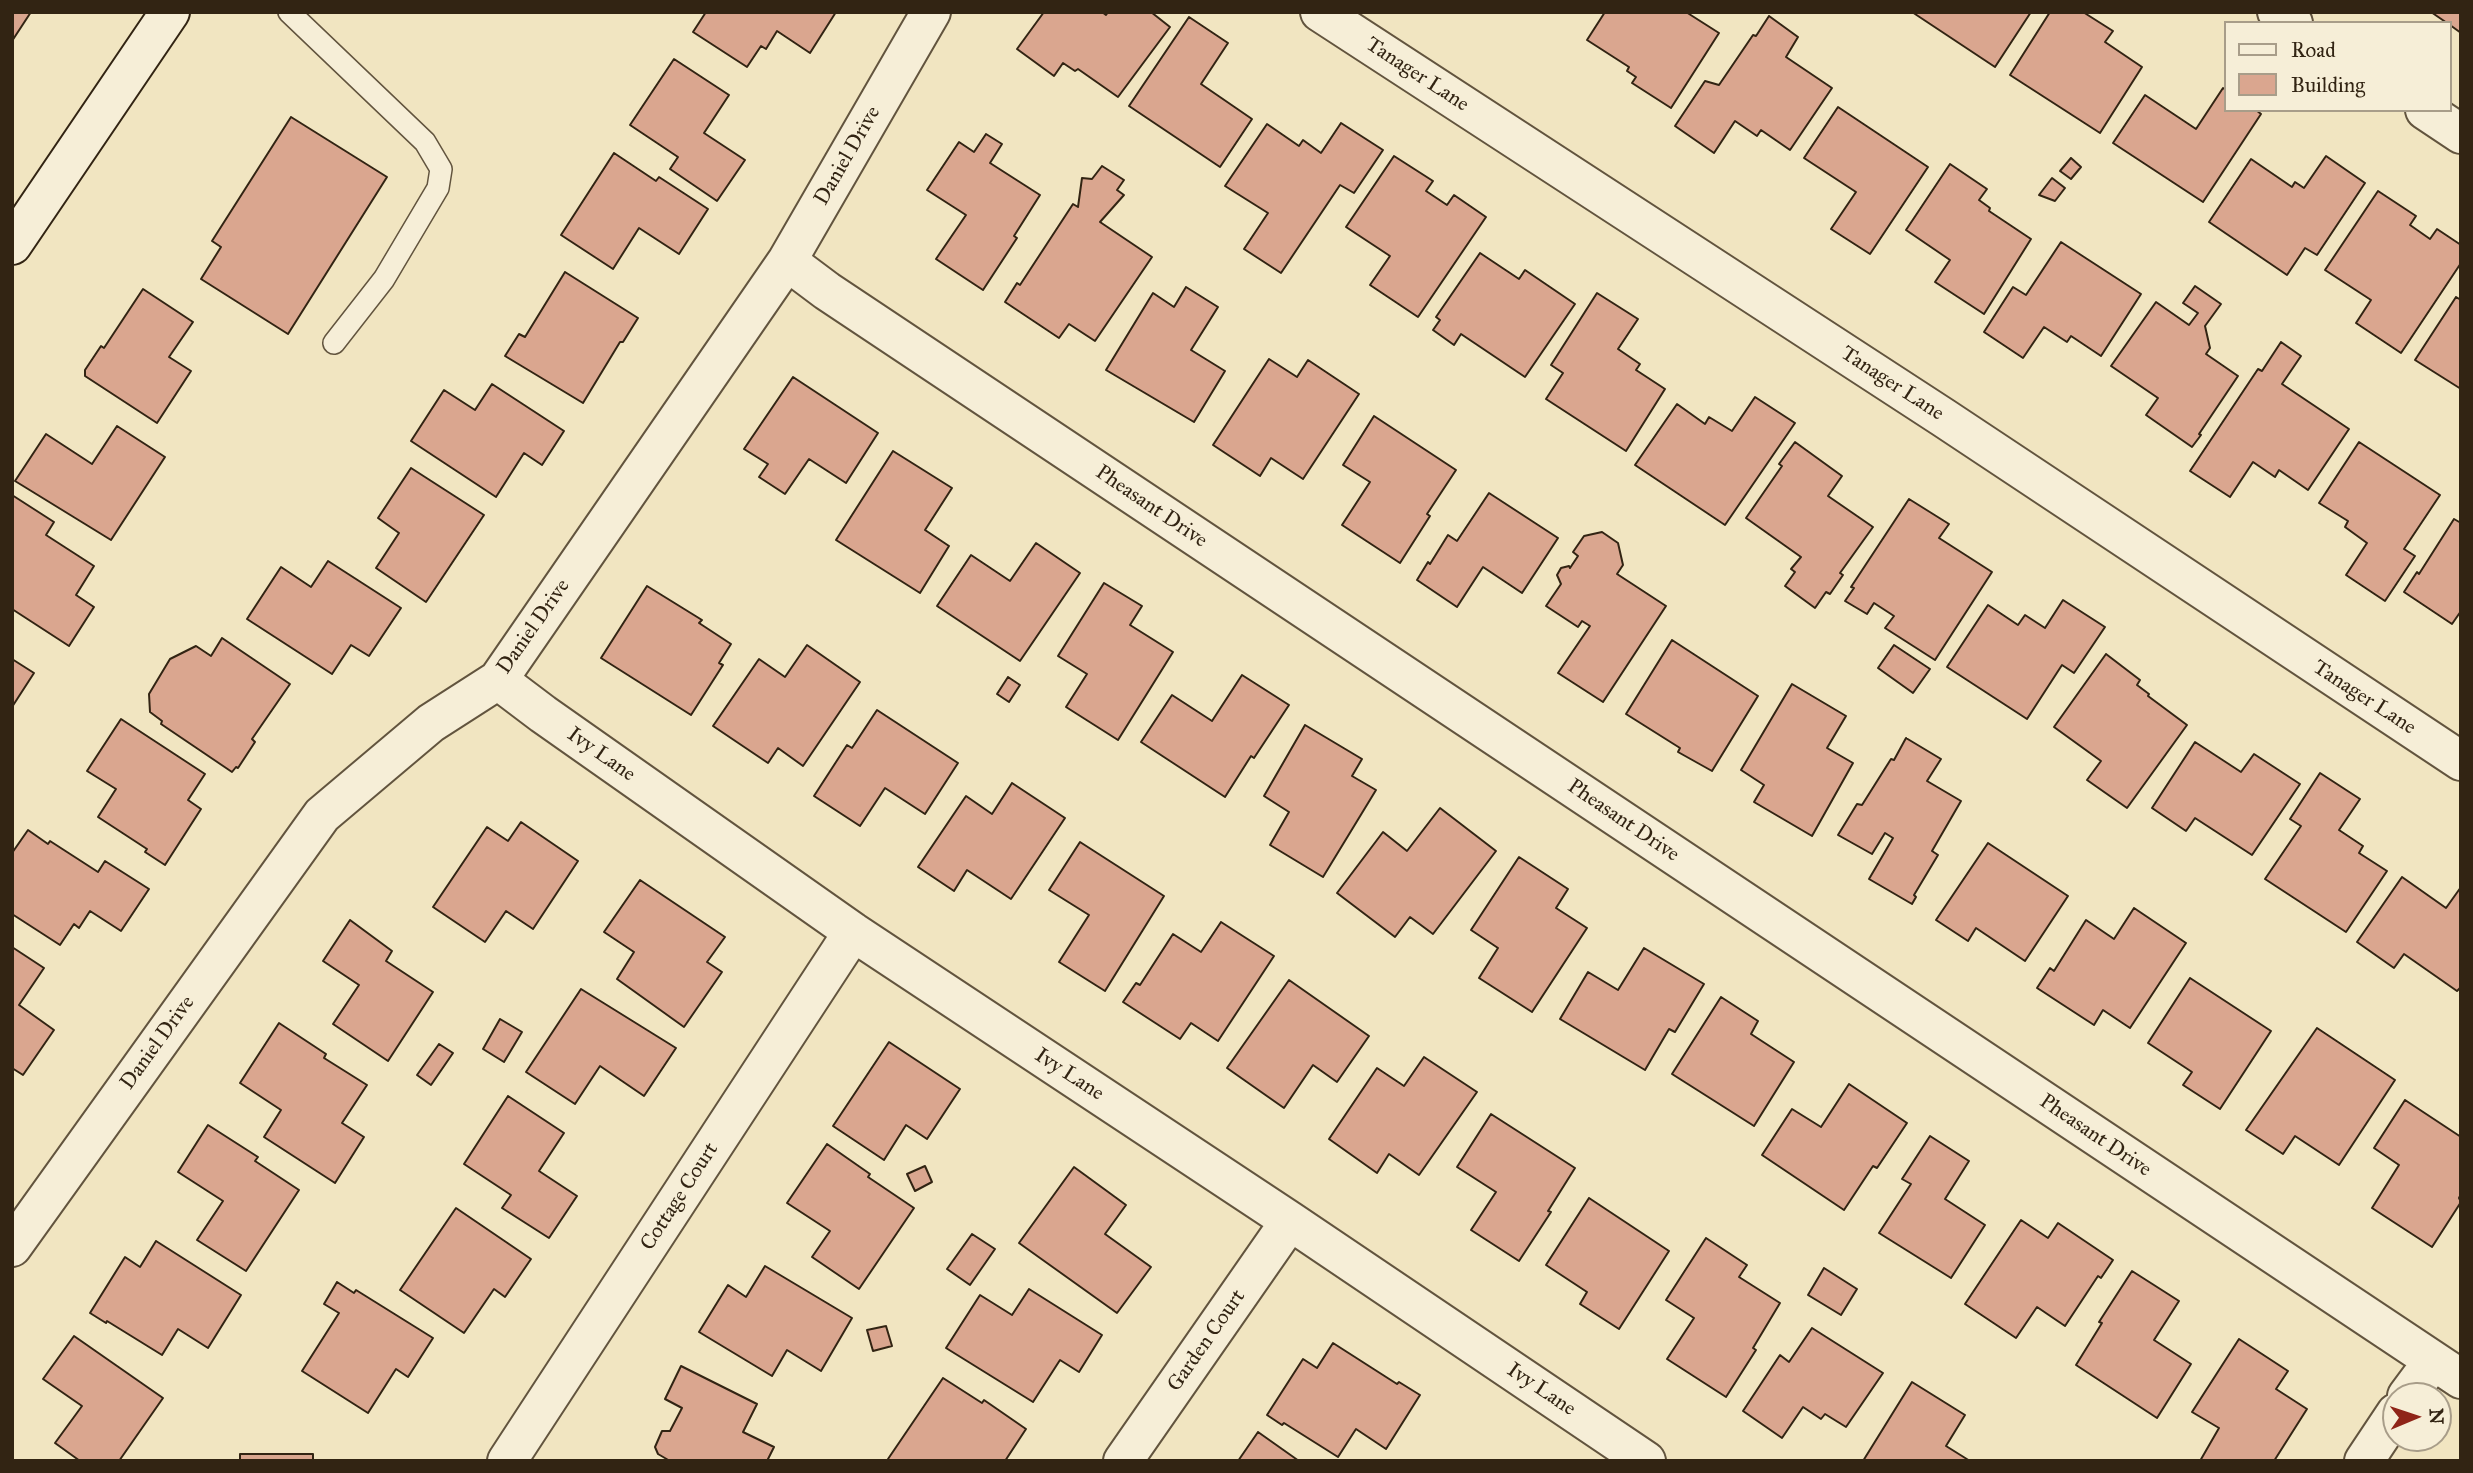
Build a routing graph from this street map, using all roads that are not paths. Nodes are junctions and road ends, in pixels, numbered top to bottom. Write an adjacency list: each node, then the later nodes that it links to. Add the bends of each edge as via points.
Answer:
1 (170, 12): 7 (street)
2 (289, 12): 9 (lane, via 425,142 441,169 438,188 384,279)
3 (931, 12): 8 (street, Daniel Drive)
4 (1320, 12): 11 (street, Tanager Lane)
5 (2428, 112): 6 (street)
6 (2461, 134)
7 (12, 245)
8 (787, 261): 10 (street, Daniel Drive); 15 (street, Pheasant Drive)
9 (334, 343)
10 (498, 680): 12 (street, Ivy Lane); 14 (street, Daniel Drive, via 431,723 322,815)
11 (2461, 761)
12 (853, 932): 13 (street, Ivy Lane); 18 (street, Cottage Court)
13 (1290, 1221): 19 (street, Garden Court); 20 (street, Ivy Lane)
14 (12, 1247)
15 (2447, 1370): 16 (street)
16 (2429, 1382)
17 (2382, 1434): 21 (street)
18 (506, 1461)
19 (1123, 1461)
20 (1646, 1461)
21 (2364, 1461)

